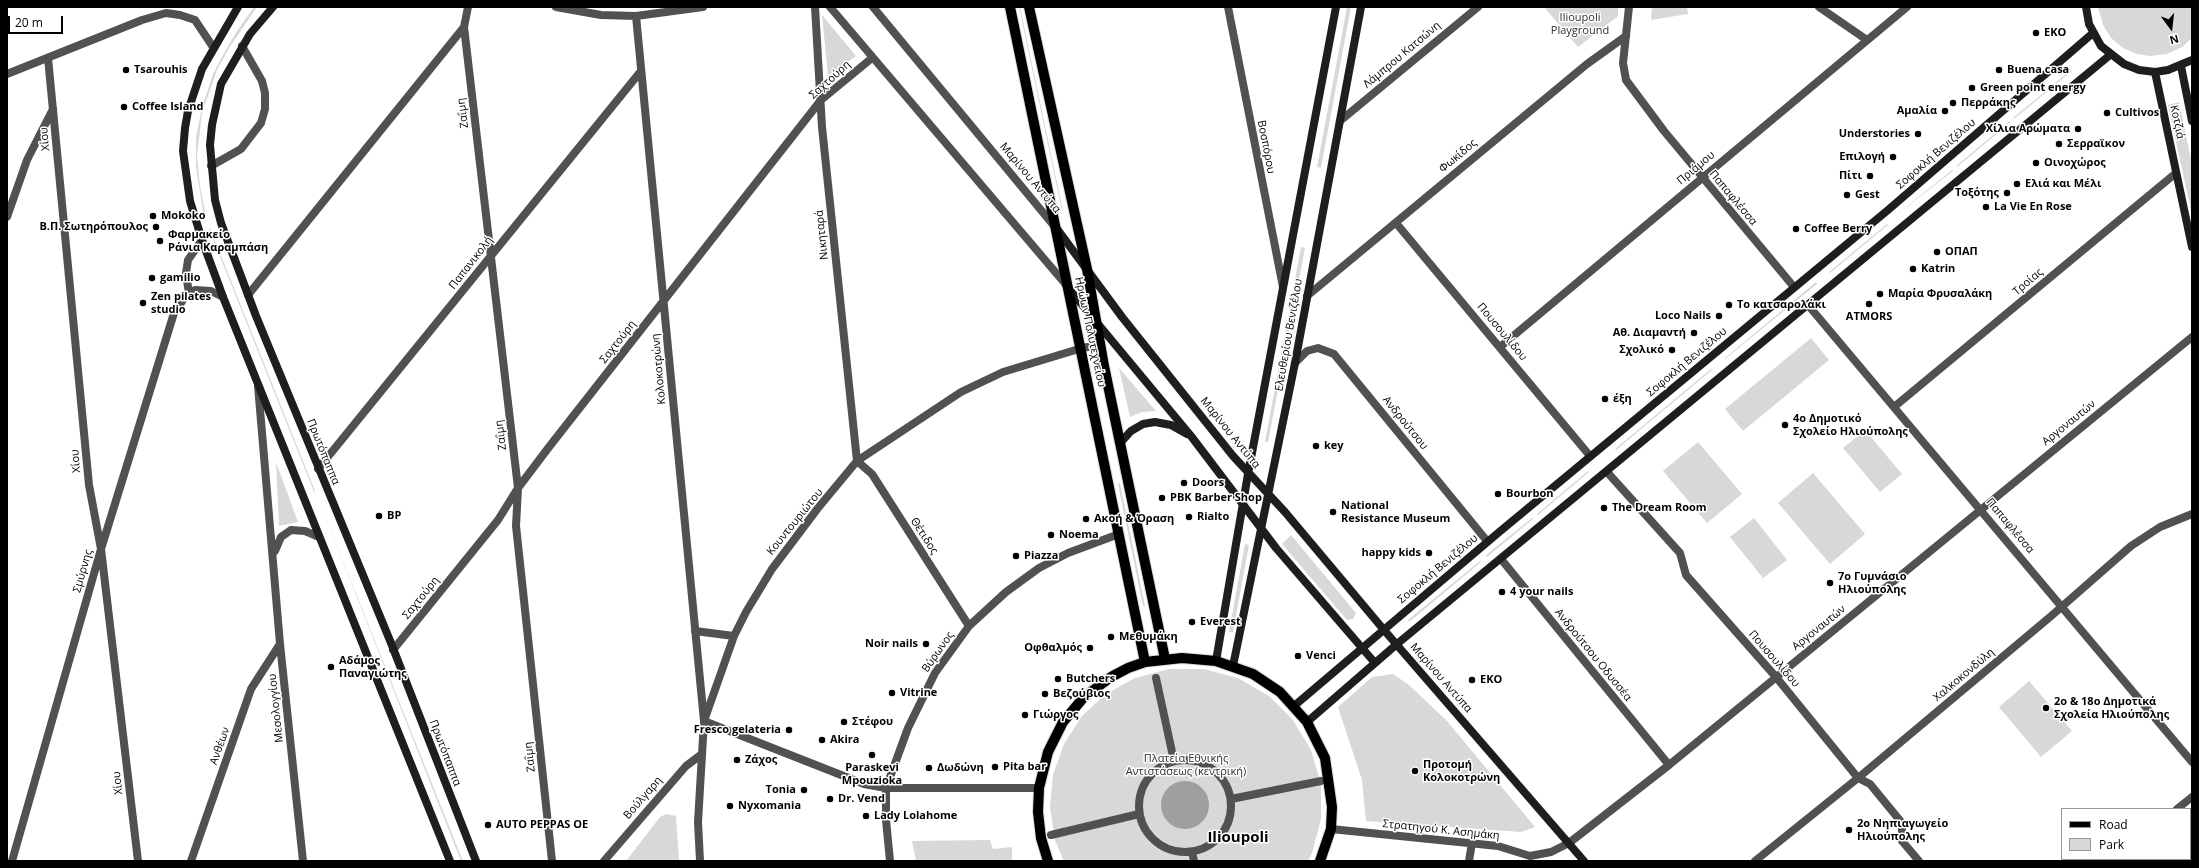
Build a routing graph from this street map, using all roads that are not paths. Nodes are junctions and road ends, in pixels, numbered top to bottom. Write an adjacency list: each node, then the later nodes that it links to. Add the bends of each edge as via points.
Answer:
1 (238, 7): 26 (main road)
2 (273, 7): 25 (main road, Πρωτόπαππα, via 260,20)
3 (468, 7): 21 (street, Ζαΐμη)
4 (556, 7): 20 (street, via 601,16)
5 (703, 7): 20 (street)
6 (815, 7): 35 (street, Νικηταρά)
7 (830, 7): 29 (street)
8 (873, 7): 44 (street, Μαρίνου Αντύπα)
9 (1010, 7): 44 (main road, Ηρώων Πολυτεχνείου)
10 (1029, 7): 48 (main road, Ηρώων Πολυτεχνείου)
11 (1228, 7): 51 (street, Βοσπόρου)
12 (1336, 7): 51 (main road, Ελευθερίου Βενιζέλου)
13 (1361, 7): 37 (main road, Ελευθερίου Βενιζέλου)
14 (1478, 7): 37 (street, Λάμπρου Κατσώνη)
15 (1629, 7): 23 (street, Παπαφλέσσα)
16 (1819, 7): 24 (street)
17 (1907, 7): 24 (street, Πριάμου)
18 (2077, 7): 19 (main road)
19 (2086, 9): 22 (main road)
20 (636, 16): 32 (street, Κολοκοτρώνη)
21 (464, 27): 47 (street, Ζαΐμη); 53 (street)
22 (2093, 33): 27 (main road); 49 (main road, Σοφοκλή Βενιζέλου)
23 (1626, 36): 41 (street, Παπαφλέσσα, via 1623,63 1626,80); 43 (street, Φωκίδος, via 1587,64)
24 (1867, 40): 41 (street, Πριάμου)
25 (242, 46): 39 (main road, Πρωτόπαππα, via 222,84 212,125); 39 (street, via 262,81 265,109 261,123 241,149)
26 (213, 47): 28 (street, via 195,20 180,14 166,13 142,20); 45 (main road, via 202,69 185,128 185,176)
27 (2110, 55): 33 (main road, via 2138,70); 57 (main road)
28 (48, 58): 34 (street); 36 (street, Χίου)
29 (872, 58): 35 (street, Σαχτούρη); 50 (street)
30 (2192, 60): 31 (main road)
31 (2181, 66): 33 (main road); 38 (main road, Κοτζιά)
32 (641, 70): 47 (street, Παπανικολή); 56 (street, Κολοκοτρώνη)
33 (2155, 72): 40 (main road, Κοτζιά)
34 (7, 74)
35 (821, 100): 56 (street, Σαχτούρη); 69 (street, Νικηταρά)
36 (54, 109): 42 (street, via 27,160); 82 (street, Χίου, via 89,486)
37 (1340, 121): 54 (main road, Ελευθερίου Βενιζέλου)
38 (2192, 121)
39 (211, 166): 53 (main road, Πρωτόπαππα, via 221,224)
40 (2176, 173): 46 (main road, Κοτζιά); 65 (street, Τροίας)
41 (1702, 178): 49 (street, Παπαφλέσσα); 61 (street, Πριάμου)
42 (7, 216)
43 (1396, 222): 54 (street, Φωκίδος); 61 (street, Πουσουλίδου)
44 (1057, 229): 48 (main road, Μαρίνου Αντύπα); 50 (main road, Ηρώων Πολυτεχνείου)
45 (202, 240): 52 (street, via 188,260 186,273); 55 (main road)
46 (2192, 247)
47 (491, 254): 70 (street, Παπανικολή, via 473,280); 73 (street, Ζαΐμη)
48 (1087, 269): 58 (main road, Ηρώων Πολυτεχνείου); 72 (main road, Μαρίνου Αντύπα)
49 (1794, 287): 68 (main road, Σοφοκλή Βενιζέλου)
50 (1069, 288): 58 (main road); 62 (main road, Ηρώων Πολυτεχνείου)
51 (1284, 291): 72 (main road, Ελευθερίου Βενιζέλου)
52 (189, 294): 55 (street, via 195,290 211,291); 82 (street, Σμύρνης, via 174,313)
53 (248, 295): 70 (main road, Πρωτόπαππα)
54 (1307, 296): 63 (main road, Ελευθερίου Βενιζέλου)
55 (223, 297): 64 (main road)
56 (664, 301): 73 (street, Σαχτούρη); 88 (street, Κολοκοτρώνη)
57 (1808, 305): 65 (street, Παπαφλέσσα); 71 (main road)
58 (1095, 318): 60 (main road, Ηρώων Πολυτεχνείου); 66 (main road)
59 (2192, 337): 76 (street, Αργοναυτών)
60 (1100, 345): 62 (street, Κουντουριώτου); 67 (main road, Ηρώων Πολυτεχνείου)
61 (1500, 347): 68 (street, Πουσουλίδου)
62 (1082, 348): 69 (street, Κουντουριώτου, via 1003,372 961,392); 79 (main road, Ηρώων Πολυτεχνείου)
63 (1295, 363): 74 (main road, Ελευθερίου Βενιζέλου); 81 (street, Ανδρούτσου, via 1307,351 1318,348 1334,354)
64 (257, 381): 80 (main road); 83 (street, Μεσολογγίου)
65 (1894, 407): 76 (street, Παπαφλέσσα)
66 (1191, 436): 67 (main road, via 1171,425 1155,422 1142,424); 75 (main road)
67 (1120, 443): 94 (main road, Ηρώων Πολυτεχνείου)
68 (1590, 456): 81 (main road, Σοφοκλή Βενιζέλου)
69 (857, 461): 86 (street, Θέτιδος, via 872,474); 89 (street, Κουντουριώτου, via 772,569)
70 (318, 469): 93 (main road, Πρωτόπαππα)
71 (1607, 472): 84 (main road); 99 (street, Πουσουλίδου, via 1680,553 1686,575)
72 (1248, 474): 74 (main road, Μαρίνου Αντύπα); 75 (main road, Ελευθερίου Βενιζέλου)
73 (518, 488): 93 (street, Σαχτούρη, via 498,520); 127 (street, Ζαΐμη, via 516,526)
74 (1269, 496): 78 (main road, Ελευθερίου Βενιζέλου); 87 (main road, Μαρίνου Αντύπα)
75 (1243, 505): 78 (main road); 95 (main road, Ελευθερίου Βενιζέλου)
76 (1981, 509): 85 (street, Παπαφλέσσα); 99 (street, Αργοναυτών)
77 (2192, 514): 85 (street, Χαλκοκονδύλη, via 2160,527 2131,546)
78 (1262, 531): 92 (main road); 98 (main road, Ελευθερίου Βενιζέλου)
79 (1119, 534): 86 (street, Βύρωνος, via 1068,553 1039,568 1006,592); 96 (main road, Ηρώων Πολυτεχνείου)
80 (319, 537): 83 (street, Μεσολογγίου, via 305,530 291,530 281,537); 125 (main road)
81 (1487, 542): 87 (main road, Σοφοκλή Βενιζέλου)
82 (101, 548): 121 (street, Σμύρνης); 122 (street, Χίου)
83 (274, 554): 90 (street, Μεσολογγίου)
84 (1501, 559): 91 (main road); 107 (street, Ανδρούτσου Οδυσσέα)
85 (2062, 607): 106 (street, Παπαφλέσσα); 108 (street, Χαλκοκονδύλη)
86 (969, 626): 110 (street, Βύρωνος, via 934,673 908,728)
87 (1384, 630): 91 (main road, Μαρίνου Αντύπα); 92 (main road, Σοφοκλή Βενιζέλου)
88 (695, 631): 89 (street); 102 (street, Κολοκοτρώνη)
89 (734, 636): 102 (street, Κουντουριώτου)
90 (280, 644): 123 (street, Ανθέων, via 251,689); 124 (street, Μεσολογγίου)
91 (1397, 644): 97 (main road); 119 (main road, Μαρίνου Αντύπα)
92 (1362, 648): 97 (main road); 101 (main road, Σοφοκλή Βενιζέλου)
93 (393, 650): 126 (main road, Πρωτόπαππα)
94 (1165, 659): 95 (main road); 96 (main road)
95 (1216, 661): 98 (main road)
96 (1145, 662): 111 (main road, via 1111,677 1084,697 1063,722 1048,752)
97 (1375, 663): 103 (main road)
98 (1233, 666): 101 (main road, via 1267,682)
99 (1776, 677): 107 (street, Αργοναυτών); 108 (street, Πουσουλίδου)
100 (1156, 678): 105 (street)
101 (1294, 706): 103 (main road)
102 (704, 720): 104 (street, Κουντουριώτου); 110 (street, via 864,784)
103 (1307, 722): 116 (main road, via 1325,758 1332,807)
104 (702, 754): 128 (street, Βούλγαρη, via 686,766); 129 (street, Κουντουριώτου, via 698,822)
105 (1174, 761): 113 (street, via 1193,759 1213,770 1224,782); 115 (street, via 1160,765 1148,778 1139,802)
106 (2192, 762)
107 (1669, 765): 119 (street, Αργοναυτών)
108 (1858, 778): 136 (street, Χαλκοκονδύλη); 137 (street, Πουσουλίδου, via 1870,784 1902,823 1902,841)
109 (1321, 780): 113 (street)
110 (886, 788): 111 (street); 130 (street, Βύρωνος)
111 (1039, 788): 131 (main road, via 1041,838)
112 (2192, 797): 114 (street)
113 (1231, 799): 120 (street, via 1231,812 1226,827 1217,840 1205,848)
114 (2178, 808)
115 (1139, 814): 117 (street); 120 (street, via 1146,830 1160,844 1176,851)
116 (1330, 829): 118 (street, Στρατηγού Κ. Ασημάκη); 133 (main road)
117 (1051, 835)
118 (1472, 843): 119 (street, Στρατηγού Κ. Ασημάκη, via 1498,846 1530,856 1551,852); 134 (street)
119 (1569, 843): 135 (main road, Μαρίνου Αντύπα)
120 (1192, 852): 132 (street)
121 (12, 861)
122 (138, 861)
123 (191, 861)
124 (303, 861)
125 (450, 861)
126 (476, 861)
127 (552, 861)
128 (604, 861)
129 (700, 861)
130 (890, 861)
131 (1048, 861)
132 (1194, 861)
133 (1320, 861)
134 (1469, 861)
135 (1584, 861)
136 (1755, 861)
137 (1919, 861)

